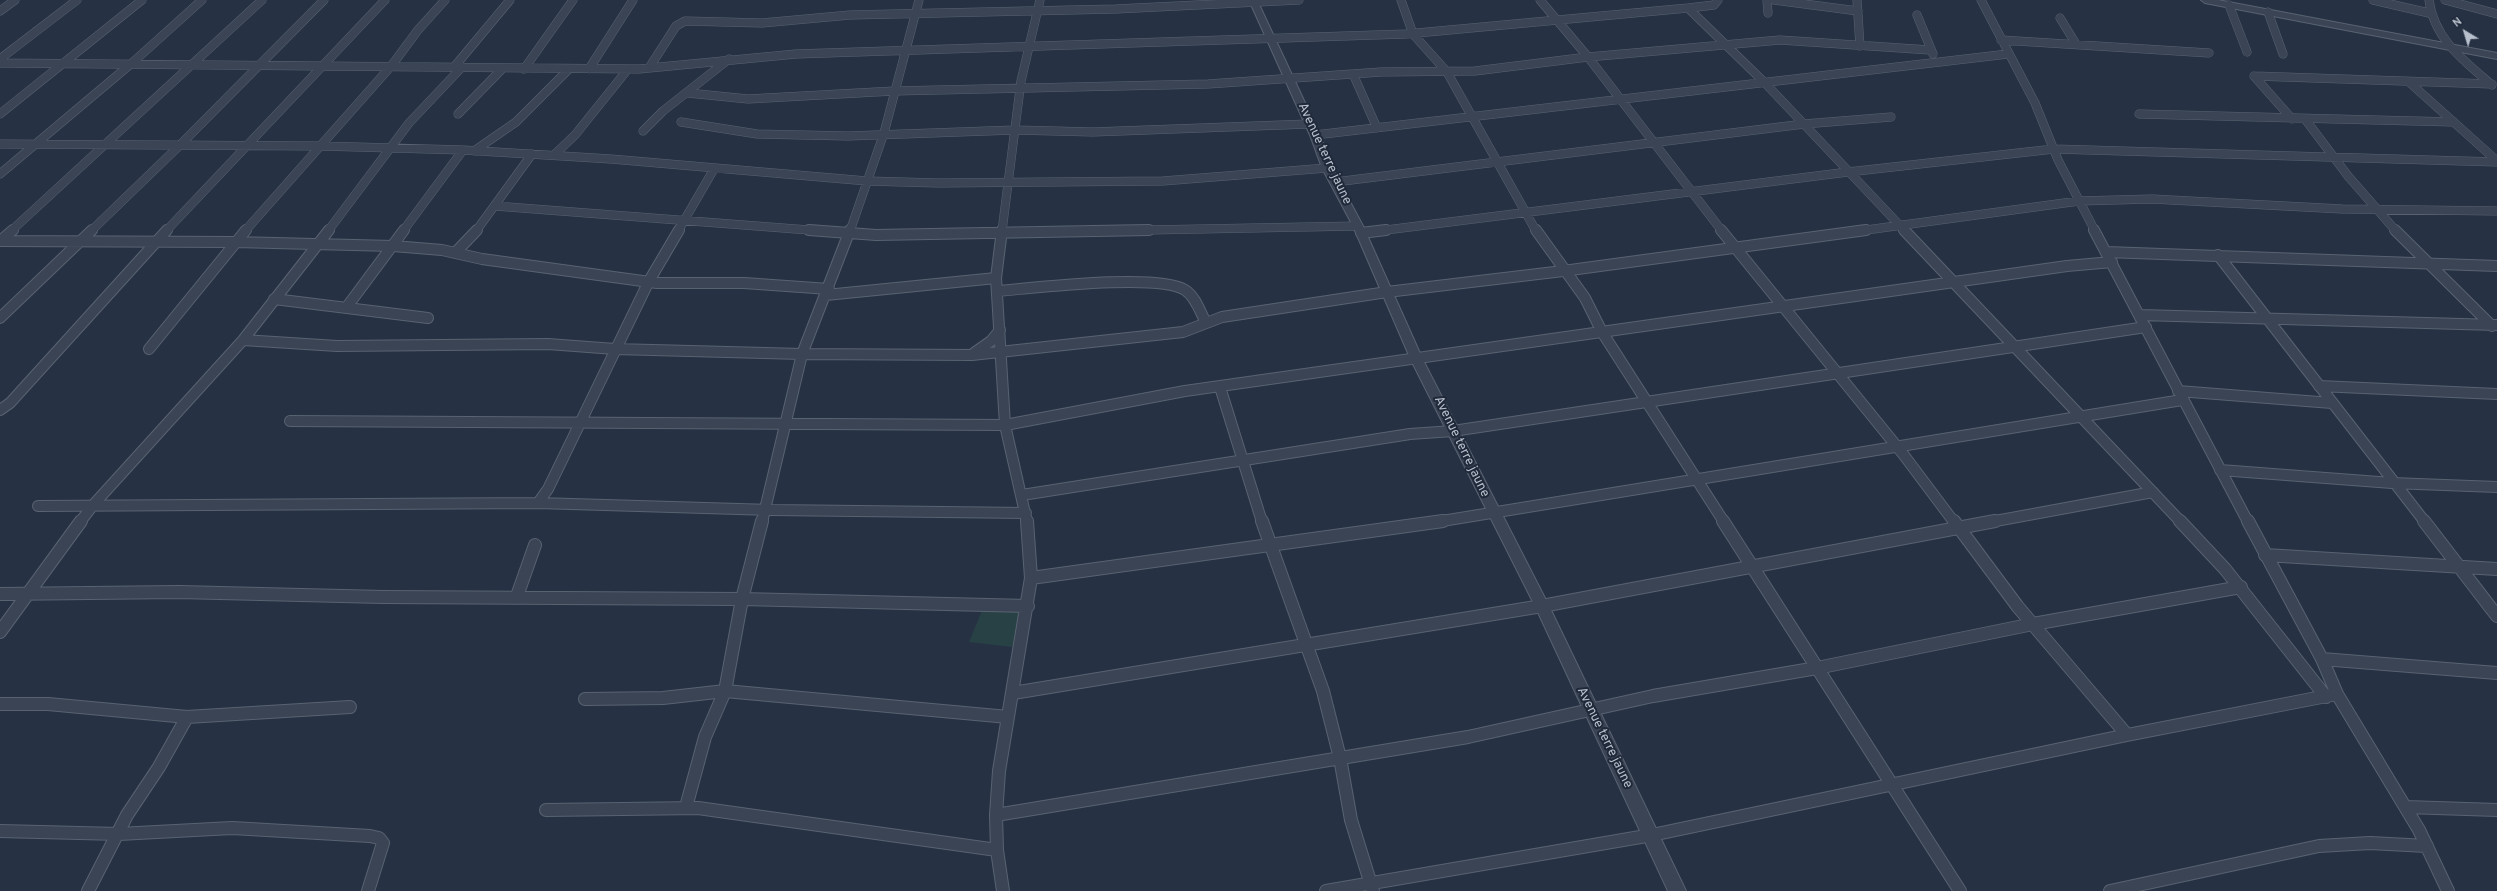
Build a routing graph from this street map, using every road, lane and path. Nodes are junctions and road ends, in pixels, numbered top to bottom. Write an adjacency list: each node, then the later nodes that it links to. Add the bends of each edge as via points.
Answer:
1 (15, 0): 29 (street)
2 (77, 0): 56 (street)
3 (142, 0): 60 (street)
4 (202, 0): 61 (street)
5 (262, 0): 62 (street)
6 (324, 0): 63 (street)
7 (385, 0): 64 (street)
8 (445, 0): 65 (street)
9 (510, 0): 66 (street)
10 (573, 0): 68 (street)
11 (633, 0): 71 (street)
12 (919, 0): 35 (street)
13 (1040, 0): 30 (street)
14 (1299, 0): 26 (street)
15 (1401, 0): 40 (street)
16 (1540, 0): 39 (street)
17 (1718, 0): 28 (street, via 1718,4)
18 (1767, 0): 33 (street)
19 (1774, 0): 31 (street)
20 (1857, 0): 31 (street)
21 (1981, 0): 42 (street)
22 (2206, 0): 27 (street)
23 (2372, 0): 34 (street)
24 (2429, 0): 34 (street)
25 (2449, 0): 36 (street)
26 (1253, 1): 30 (street, via 1187,7); 41 (street, Avenue terre jaune)
27 (2230, 5): 32 (street); 50 (street)
28 (1688, 8): 39 (street); 43 (street)
29 (0, 11)
30 (1038, 11): 35 (street); 46 (street)
31 (1858, 12): 45 (street)
32 (2268, 12): 47 (street); 53 (street)
33 (1768, 13)
34 (2429, 13): 47 (street)
35 (916, 14): 49 (street); 69 (street, via 850,15 762,23 683,22 676,26)
36 (2497, 14)
37 (1917, 15): 48 (street)
38 (2060, 18): 44 (street)
39 (1557, 20): 40 (street); 55 (street)
40 (1413, 34): 41 (street); 73 (street)
41 (1270, 40): 46 (street); 75 (street, Avenue terre jaune)
42 (2001, 40): 44 (street); 52 (street)
43 (1726, 44): 45 (street, via 1780,40); 55 (street); 77 (street)
44 (2076, 44): 51 (street)
45 (1860, 46): 48 (street)
46 (1028, 47): 49 (street); 79 (street)
47 (2447, 47): 54 (street); 78 (street)
48 (1930, 50): 58 (street)
49 (905, 51): 57 (street); 80 (street)
50 (2246, 52)
51 (2209, 53)
52 (2008, 54): 58 (street); 106 (street, via 2036,103)
53 (2283, 54)
54 (2497, 56)
55 (1588, 57): 73 (street); 82 (street)
56 (0, 59)
57 (729, 59): 69 (street); 81 (street)
58 (1938, 62): 77 (street)
59 (0, 63): 60 (street)
60 (64, 63): 61 (street); 83 (street)
61 (132, 63): 62 (street); 100 (street)
62 (195, 64): 63 (street); 101 (street)
63 (259, 65): 64 (street); 102 (street)
64 (326, 65): 65 (street); 103 (street)
65 (392, 65): 66 (street); 104 (street)
66 (458, 66): 67 (street); 105 (street, via 409,123)
67 (503, 68): 68 (street); 84 (street)
68 (524, 68): 70 (street)
69 (649, 68): 72 (street)
70 (569, 69): 71 (street); 108 (street, via 516,122)
71 (590, 69): 72 (street)
72 (628, 69): 110 (street, via 575,135)
73 (1447, 72): 74 (street); 86 (street)
74 (1353, 74): 75 (street); 93 (street)
75 (1289, 78): 79 (street, via 1208,84); 94 (street, Avenue terre jaune)
76 (2409, 82): 78 (street); 88 (street, via 2254,76); 91 (street)
77 (1765, 83): 82 (street); 92 (street)
78 (2494, 86)
79 (1020, 88): 80 (street); 95 (street)
80 (894, 91): 81 (street, via 748,99); 97 (street)
81 (688, 93): 96 (street, via 661,111)
82 (1618, 99): 86 (street); 98 (street)
83 (0, 114)
84 (458, 114)
85 (2139, 114): 88 (street)
86 (1472, 117): 93 (street); 113 (street)
87 (1891, 117): 92 (street)
88 (2292, 118): 89 (street)
89 (2305, 119): 91 (street); 111 (street)
90 (681, 122): 97 (street, via 757,134 854,136)
91 (2454, 122): 112 (street)
92 (1804, 124): 98 (street); 116 (street)
93 (1377, 128): 94 (street)
94 (1312, 129): 95 (street, via 1093,132); 114 (street, Avenue terre jaune)
95 (1015, 130): 97 (street); 119 (street)
96 (643, 131)
97 (884, 133): 118 (street)
98 (1652, 143): 113 (street); 121 (street)
99 (0, 144): 100 (street)
100 (33, 144): 101 (street); 117 (street)
101 (107, 145): 102 (street); 132 (street)
102 (179, 146): 103 (street); 134 (street)
103 (248, 146): 104 (street); 133 (street)
104 (321, 146): 105 (street); 135 (street)
105 (392, 148): 107 (street); 136 (street)
106 (2054, 149): 111 (street); 116 (street); 122 (street)
107 (463, 150): 108 (street); 137 (street)
108 (474, 151): 109 (street)
109 (532, 154): 110 (street); 123 (street)
110 (554, 155): 115 (street)
111 (2329, 156): 112 (street); 124 (street)
112 (2497, 161)
113 (1498, 162): 120 (street); 125 (street)
114 (1327, 168): 119 (street, via 1164,181); 120 (street, Avenue terre jaune)
115 (714, 169): 118 (street); 127 (street)
116 (1848, 172): 121 (street); 128 (street)
117 (0, 174)
118 (867, 181): 119 (street); 131 (street)
119 (1009, 181): 130 (street)
120 (1335, 182): 129 (street, Avenue terre jaune)
121 (1691, 193): 125 (street); 138 (street)
122 (2079, 201): 124 (street, via 2152,199); 128 (street); 139 (street)
123 (495, 206): 127 (street); 140 (street, via 481,226)
124 (2378, 209): 126 (street); 143 (street)
125 (1526, 212): 129 (street); 145 (street)
126 (2497, 212)
127 (685, 219): 131 (street); 147 (street)
128 (1898, 224): 138 (street); 148 (street)
129 (1359, 230): 130 (street); 151 (street, Avenue terre jaune)
130 (1003, 231): 131 (street, via 876,235); 146 (street)
131 (849, 233): 150 (street)
132 (0, 241): 134 (street)
133 (158, 241): 134 (street); 135 (street); 180 (street)
134 (79, 242): 157 (street)
135 (235, 242): 136 (street); 167 (street, via 191,300)
136 (317, 244): 137 (street); 152 (street)
137 (393, 246): 140 (street); 154 (street)
138 (1734, 247): 145 (street); 153 (street)
139 (2106, 252): 141 (street); 142 (street)
140 (455, 253): 147 (street, via 482,259)
141 (2218, 256): 143 (street); 156 (street)
142 (2112, 262): 148 (street); 155 (street)
143 (2428, 264): 144 (street); 160 (street)
144 (2497, 266)
145 (1563, 271): 151 (street); 163 (street, via 1585,298)
146 (996, 278): 149 (street); 150 (street, via 913,288)
147 (649, 281): 150 (street, via 670,284 744,283); 168 (street)
148 (1954, 283): 153 (street); 166 (street)
149 (997, 291): 159 (street, via 1114,284 1166,286 1185,290 1195,302); 162 (street)
150 (827, 292): 170 (street)
151 (1387, 292): 159 (street); 172 (street, Avenue terre jaune)
152 (274, 299): 154 (street); 165 (street)
153 (1782, 306): 163 (street); 173 (street)
154 (346, 308): 158 (street)
155 (2140, 315): 156 (street); 161 (street)
156 (2268, 317): 160 (street); 174 (street)
157 (0, 318)
158 (428, 318)
159 (1204, 321): 169 (street, via 1197,329 1183,332)
160 (2494, 325): 164 (street)
161 (2146, 327): 166 (street); 177 (street)
162 (1000, 330): 169 (street); 171 (street, via 991,341)
163 (1602, 332): 172 (street); 178 (street)
164 (2497, 332)
165 (243, 340): 168 (street, via 336,346 548,344); 196 (street)
166 (2013, 345): 173 (street); 181 (street)
167 (149, 349)
168 (614, 349): 170 (street); 183 (street)
169 (1001, 352): 171 (street); 185 (street)
170 (802, 354): 171 (street); 184 (street)
171 (972, 354)
172 (1417, 360): 175 (street); 186 (street, Avenue terre jaune)
173 (1836, 372): 178 (street); 187 (street)
174 (2319, 386): 176 (street); 179 (street)
175 (1220, 387): 185 (street); 188 (street)
176 (2497, 394)
177 (2180, 395): 179 (street); 181 (street); 189 (street)
178 (1647, 401): 186 (street); 190 (street)
179 (2332, 403): 191 (street)
180 (0, 410)
181 (2081, 415): 187 (street); 193 (street)
182 (290, 421): 183 (street)
183 (581, 422): 184 (street); 195 (street, via 548,489)
184 (787, 423): 185 (street); 198 (street)
185 (1005, 424): 194 (street)
186 (1453, 431): 188 (street, via 1410,434); 200 (street, Avenue terre jaune)
187 (1898, 448): 190 (street); 201 (street)
188 (1242, 462): 194 (street); 203 (street)
189 (2220, 470): 191 (street); 204 (street)
190 (1696, 480): 200 (street); 205 (street)
191 (2392, 483): 192 (street); 206 (street)
192 (2497, 487)
193 (2153, 492): 201 (street); 209 (street)
194 (1022, 495): 199 (street)
195 (538, 503): 196 (street); 198 (street)
196 (94, 504): 197 (street); 210 (street)
197 (38, 506)
198 (764, 510): 199 (street); 213 (street)
199 (1026, 513): 208 (street)
200 (1495, 514): 203 (street); 215 (street, Avenue terre jaune)
201 (1958, 528): 205 (street); 217 (street)
202 (535, 545): 212 (street)
203 (1272, 546): 208 (street); 219 (street)
204 (2265, 555): 206 (street); 220 (street)
205 (1752, 567): 215 (street); 221 (street)
206 (2458, 567): 207 (street); 216 (street)
207 (2497, 568)
208 (1031, 578): 214 (street)
209 (2241, 587): 217 (street); 225 (street)
210 (30, 593): 211 (street); 212 (street); 218 (street)
211 (0, 594)
212 (517, 596): 213 (street)
213 (742, 599): 214 (street); 223 (street)
214 (1028, 606): 224 (street)
215 (1542, 606): 219 (street); 229 (street, Avenue terre jaune)
216 (2497, 616)
217 (2033, 624): 221 (street); 232 (street)
218 (0, 632)
219 (1306, 644): 224 (street); 233 (street, via 1323,691)
220 (2322, 658): 222 (street); 225 (street)
221 (1817, 668): 229 (street, via 1668,694); 234 (street)
222 (2497, 673)
223 (725, 691): 226 (street, via 663,698); 231 (street); 235 (street, via 705,737)
224 (1013, 693): 231 (street)
225 (2332, 696): 232 (street); 236 (street)
226 (584, 699)
227 (0, 704): 230 (street, via 48,704)
228 (350, 707): 230 (street)
229 (1590, 711): 233 (street, via 1468,737); 242 (street, Avenue terre jaune)
230 (187, 717): 241 (street, via 159,767 127,815)
231 (1008, 717): 239 (street, via 999,771)
232 (2127, 735): 234 (street)
233 (1340, 758): 239 (street); 245 (street, via 1351,820)
234 (1892, 785): 242 (street); 251 (street)
235 (686, 807): 237 (street); 244 (street)
236 (2406, 807): 238 (street); 243 (street)
237 (546, 810)
238 (2497, 810)
239 (996, 815): 244 (street)
240 (0, 831): 241 (street)
241 (120, 834): 246 (street); 247 (street, via 232,828 379,838 383,843)
242 (1652, 835): 245 (street); 250 (street, Avenue terre jaune)
243 (2427, 846): 252 (street, via 2370,843 2319,846); 253 (street)
244 (997, 850): 248 (street)
245 (1371, 887): 249 (street)
246 (88, 891)
247 (368, 891)
248 (1003, 891)
249 (1326, 891)
250 (1678, 891)
251 (1960, 891)
252 (2110, 891)
253 (2448, 891)

